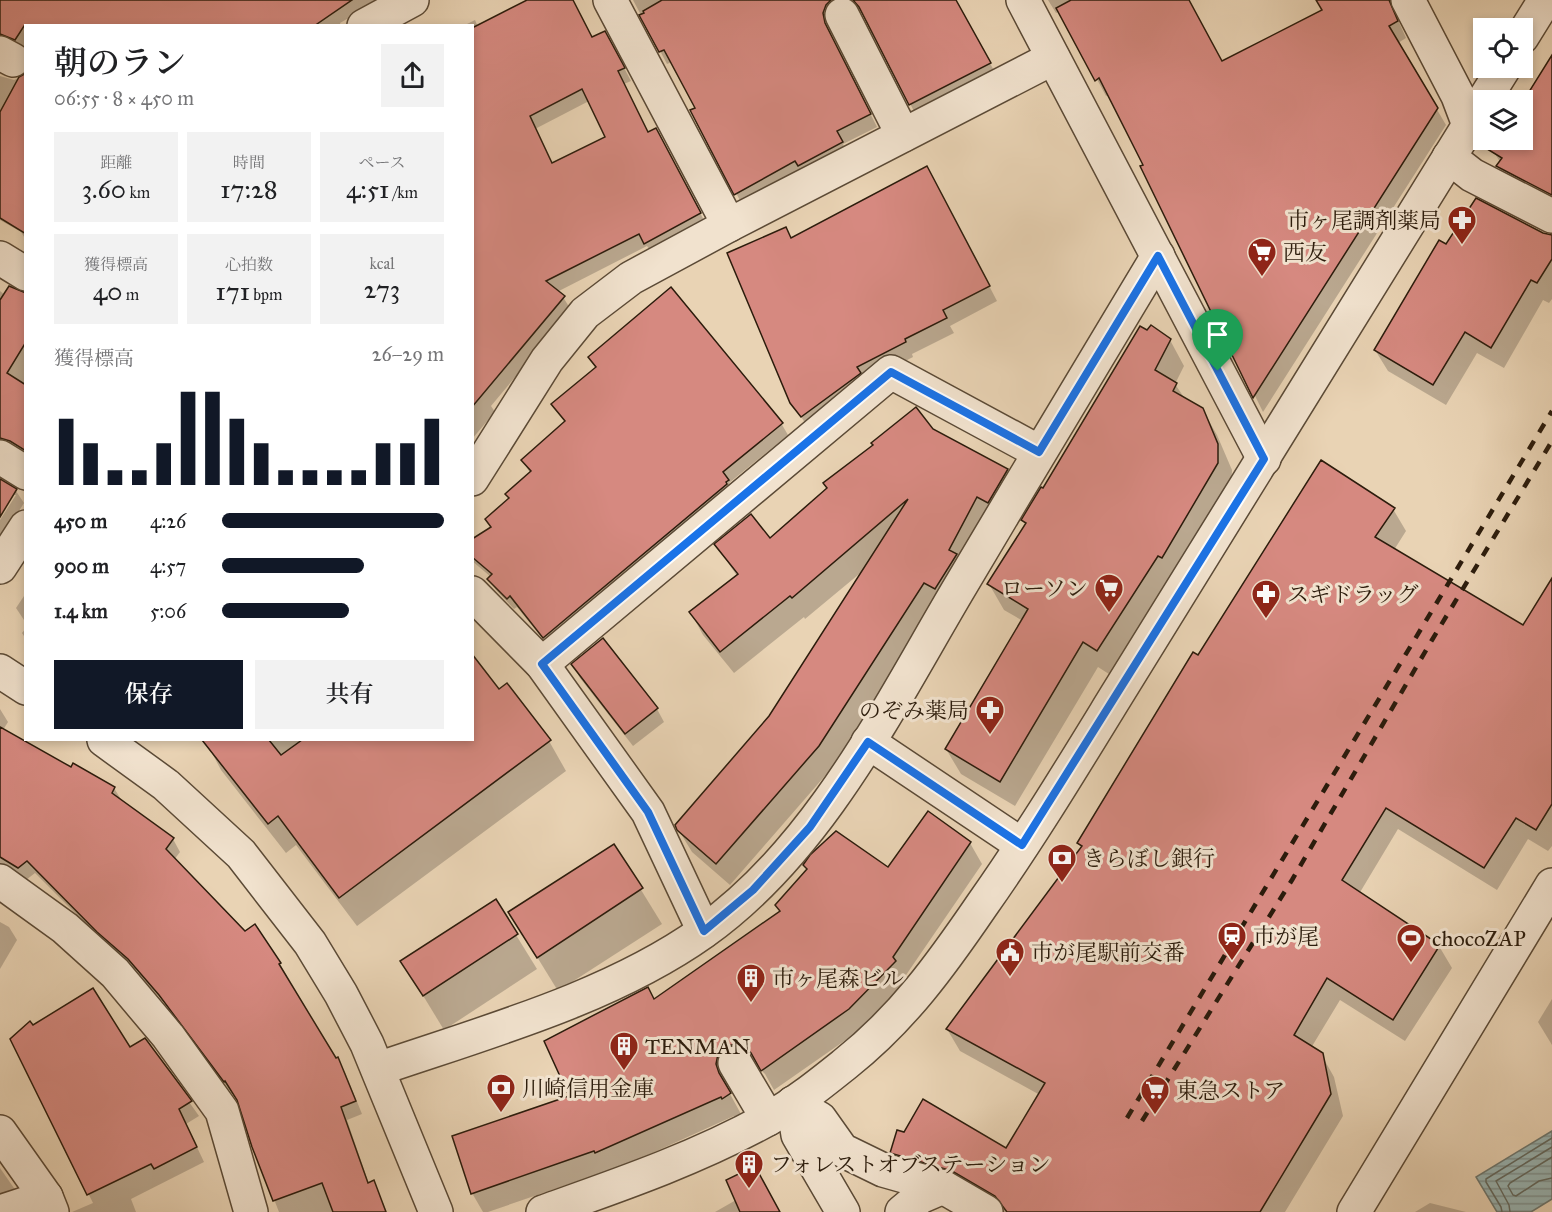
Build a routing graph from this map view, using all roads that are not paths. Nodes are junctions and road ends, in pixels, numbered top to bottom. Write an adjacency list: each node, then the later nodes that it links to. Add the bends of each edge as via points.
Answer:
1 (412, 0): 8 (street)
2 (610, 0): 15 (street)
3 (1023, 0): 9 (street)
4 (1408, 0): 10 (street, via 1458,96)
5 (1545, 0): 7 (street)
6 (842, 15): 12 (street)
7 (1533, 19)
8 (368, 24)
9 (1053, 58): 12 (street); 16 (street)
10 (1473, 105)
11 (1473, 119): 13 (street)
12 (903, 135): 15 (street)
13 (1449, 157): 14 (street, via 1472,175); 21 (street)
14 (1552, 216)
15 (729, 225): 23 (street, via 630,278 585,313 547,360)
16 (1158, 256): 19 (street); 21 (street)
17 (0, 258): 18 (street)
18 (24, 273)
19 (1039, 452): 27 (street, via 891,372); 31 (street)
20 (0, 457): 22 (street)
21 (1264, 459): 32 (street)
22 (24, 472)
23 (474, 477)
24 (24, 530): 25 (street)
25 (0, 567)
26 (474, 595): 27 (street)
27 (542, 664): 35 (street, via 648,812)
28 (0, 671): 29 (street)
29 (24, 687)
30 (105, 741): 37 (street, via 166,785 241,854 310,944 341,994)
31 (868, 742): 32 (street); 35 (street, via 810,827 753,890)
32 (1022, 845): 38 (street, via 936,972 902,1012 848,1062)
33 (0, 881): 43 (street, via 65,928 115,973 168,1036 222,1111)
34 (1552, 885): 49 (street)
35 (704, 931): 37 (street, via 652,964 576,1000)
36 (735, 1063): 38 (street)
37 (378, 1070): 44 (street)
38 (781, 1111): 40 (street, via 820,1119 842,1150 883,1170); 45 (street, via 697,1154); 46 (street)
39 (0, 1132): 41 (street)
40 (943, 1187): 47 (street, via 920,1197); 48 (street)
41 (49, 1204): 42 (street)
42 (0, 1212)
43 (251, 1212)
44 (436, 1212)
45 (543, 1212)
46 (843, 1212)
47 (902, 1212)
48 (986, 1212)
49 (1354, 1212)

